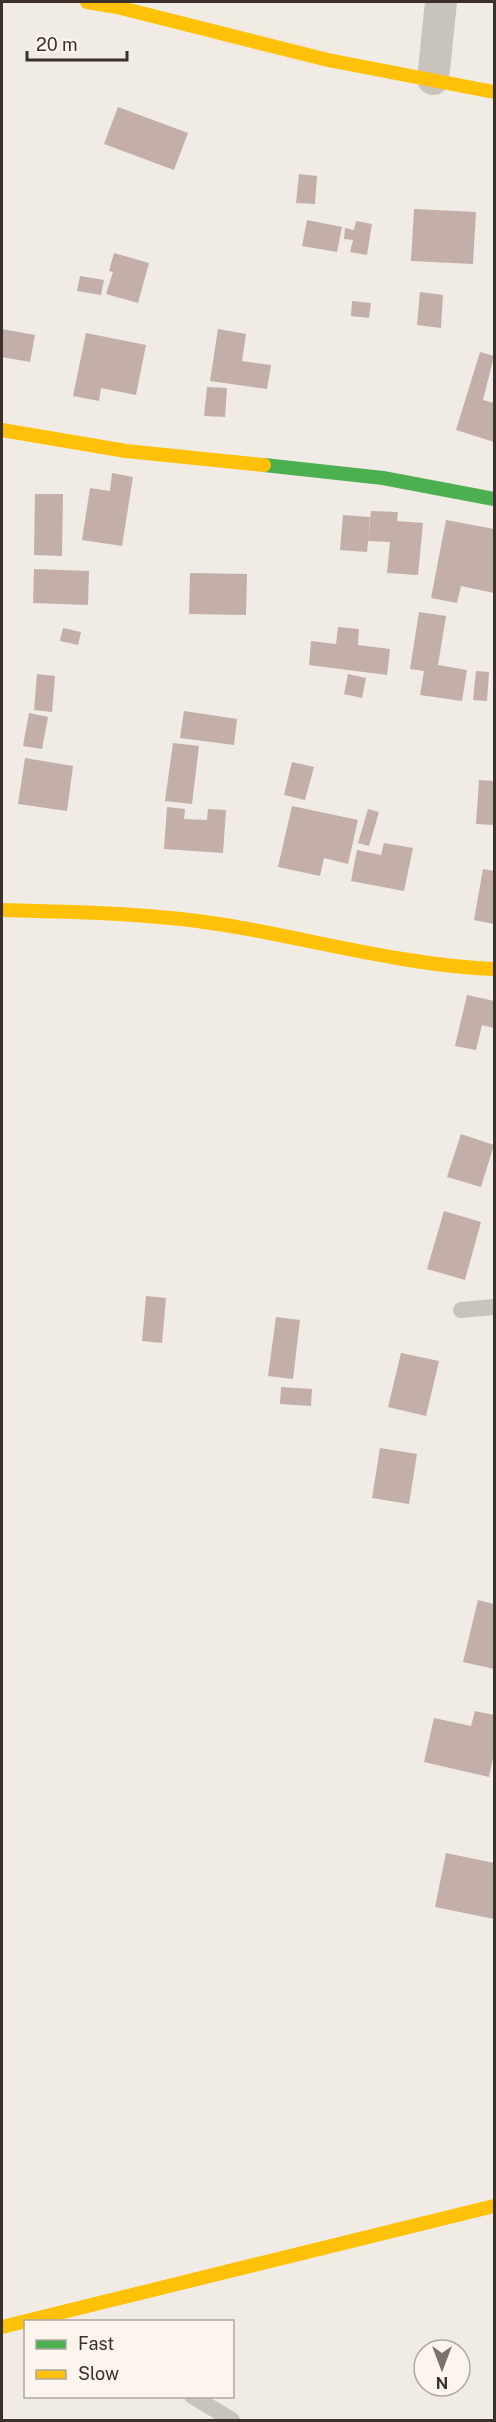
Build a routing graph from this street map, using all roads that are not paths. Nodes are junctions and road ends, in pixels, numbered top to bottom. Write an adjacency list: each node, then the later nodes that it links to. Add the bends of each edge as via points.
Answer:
1 (87, 2): 3 (street, via 328,60)
2 (441, 2): 3 (street)
3 (433, 79): 4 (street)
4 (495, 92)
5 (2, 430): 6 (street, via 126,452 383,478)
6 (495, 499)
7 (2, 910): 8 (street, via 167,917 455,968)
8 (495, 969)
9 (495, 1307): 10 (lane)
10 (461, 1310)
11 (495, 2206): 12 (street)
12 (59, 2317): 13 (street)
13 (40, 2320)
14 (24, 2323): 15 (street)
15 (2, 2326)
16 (194, 2398): 17 (lane)
17 (232, 2421)

